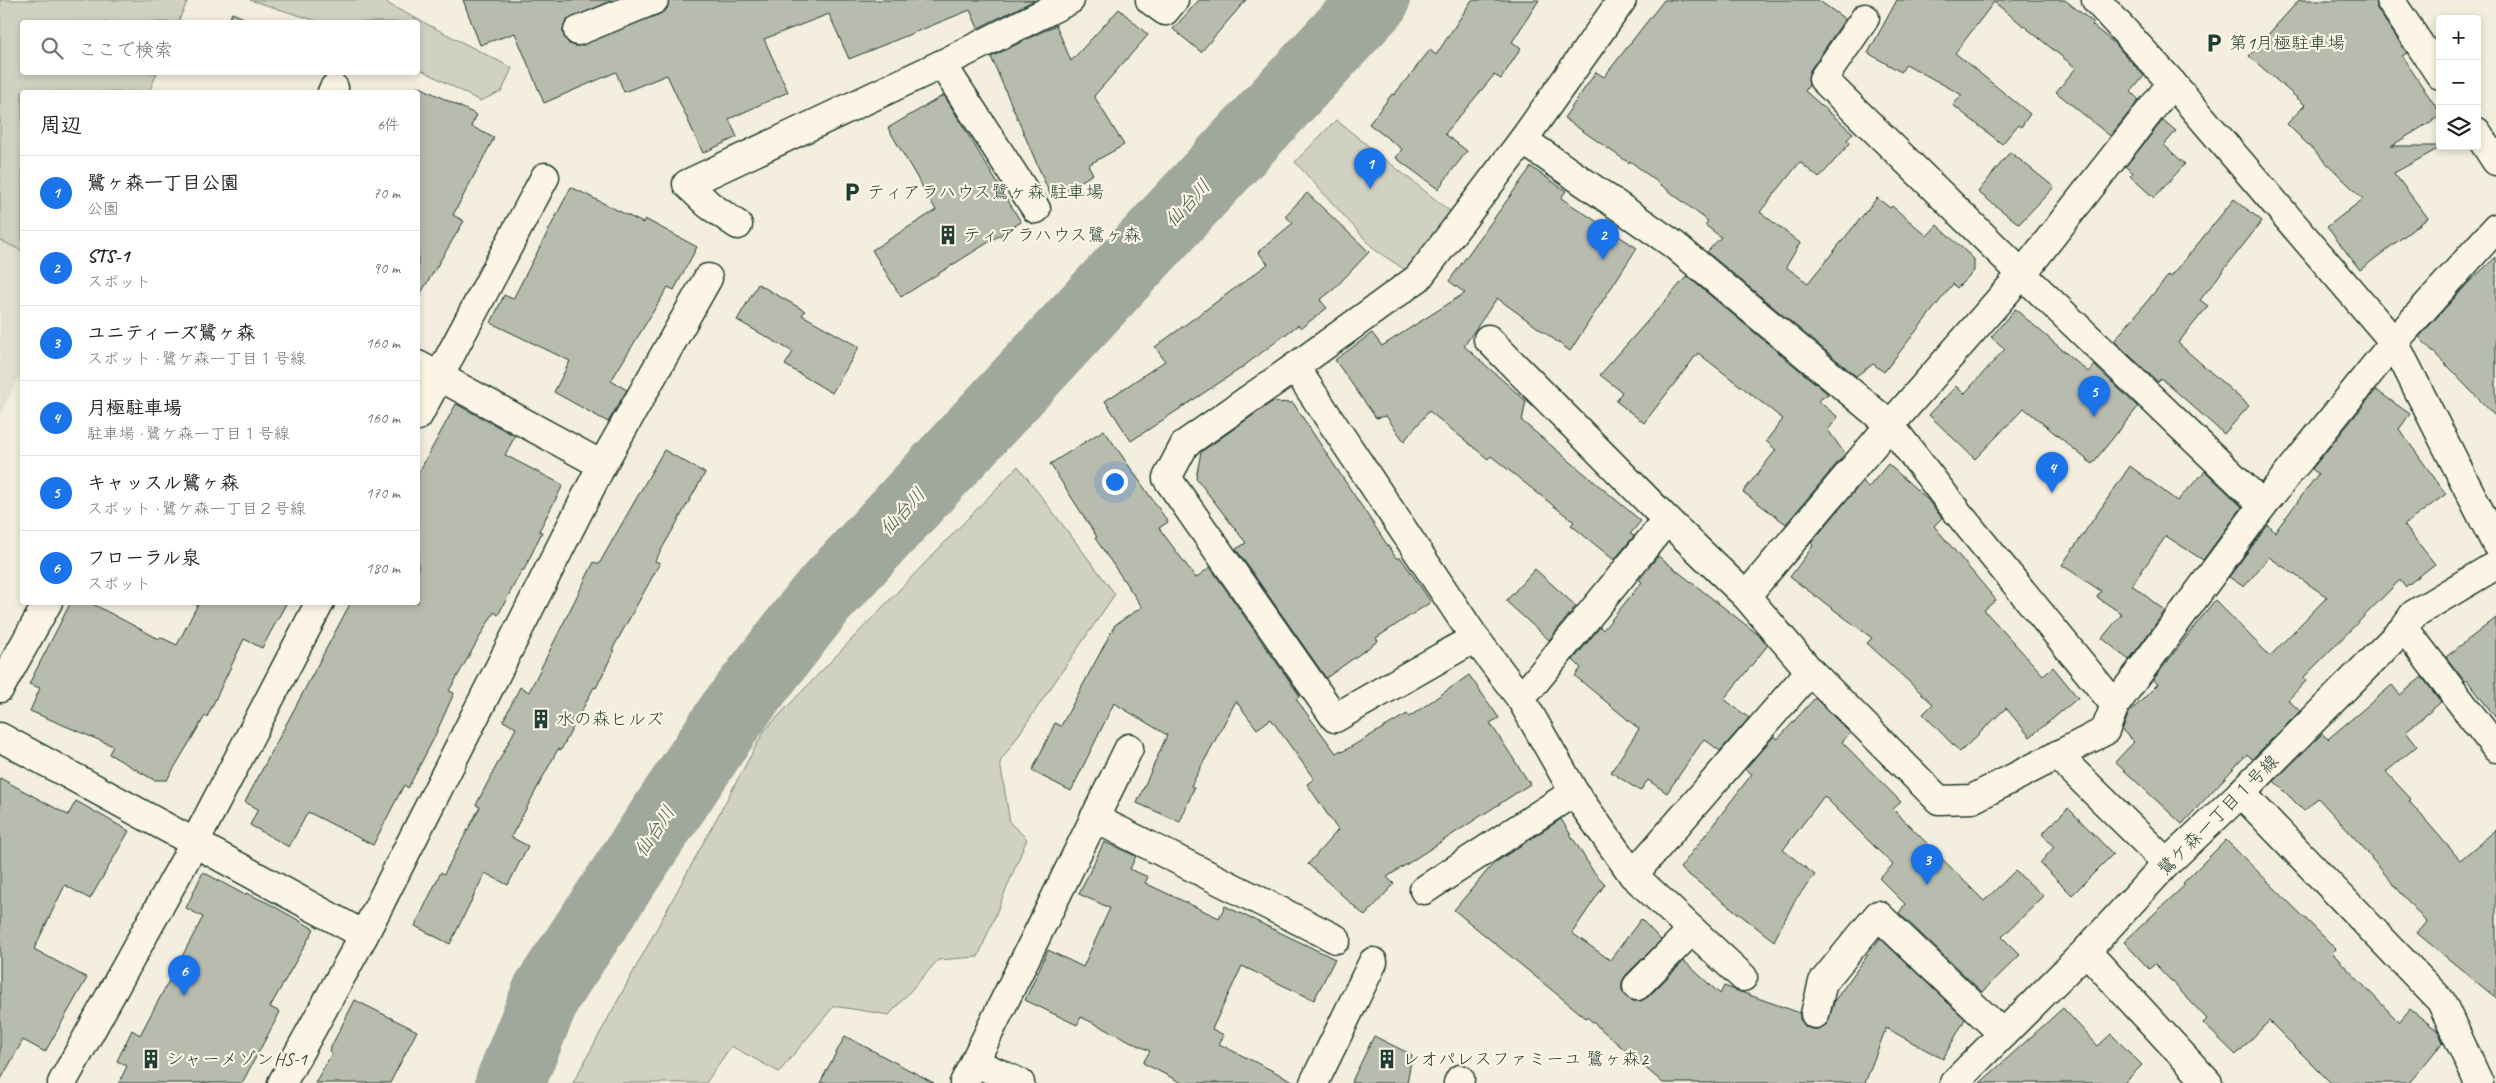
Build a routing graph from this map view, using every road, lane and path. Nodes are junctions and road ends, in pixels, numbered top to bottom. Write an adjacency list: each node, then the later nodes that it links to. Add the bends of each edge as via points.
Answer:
1 (654, 0): 9 (street)
2 (1070, 0): 10 (street)
3 (1150, 0): 4 (street, via 1165,11)
4 (1174, 0)
5 (1622, 0): 14 (street)
6 (2096, 0): 12 (street)
7 (2390, 0): 11 (street)
8 (1865, 18): 20 (street, via 1823,79)
9 (578, 31)
10 (942, 64): 17 (street); 18 (street, via 687,184 709,205)
11 (2436, 69)
12 (2172, 83): 20 (street); 23 (street)
13 (2481, 138): 15 (street)
14 (1523, 140): 24 (street, via 1418,278); 27 (street, via 1673,244)
15 (2496, 160)
16 (545, 177): 25 (street)
17 (1036, 208)
18 (738, 225)
19 (2496, 228): 23 (street)
20 (2022, 274): 27 (street); 29 (street)
21 (708, 278): 28 (street)
22 (1488, 339): 30 (street)
23 (2394, 342): 29 (street); 31 (street)
24 (1295, 367): 37 (street); 37 (street, via 1185,444 1167,478 1334,718)
25 (428, 371): 26 (street); 28 (street)
26 (420, 407)
27 (1890, 425): 33 (street); 41 (street)
28 (602, 465): 54 (street)
29 (2263, 505): 41 (street)
30 (1667, 520): 33 (street); 40 (street)
31 (2496, 544)
32 (2496, 565): 36 (street, 鷺ケ森一丁目１号線, via 2414,614)
33 (1746, 596): 38 (street)
34 (46, 605): 39 (street)
35 (318, 605): 49 (street)
36 (2404, 628): 44 (street); 47 (street, 鷺ケ森一丁目１号線)
37 (1475, 638): 40 (street)
38 (1810, 671): 45 (street, via 1939,800 1972,799); 51 (street)
39 (0, 688)
40 (1521, 699): 46 (street)
41 (2115, 705): 45 (street, via 2105,731)
42 (0, 737): 49 (street)
43 (1129, 748): 48 (street)
44 (2496, 748)
45 (2057, 756): 50 (street)
46 (1574, 792): 51 (street); 52 (street)
47 (2241, 793): 50 (street, 鷺ケ森一丁目１号線); 69 (street, via 2441,1001)
48 (1094, 818): 55 (street); 62 (street)
49 (195, 842): 54 (street); 63 (street)
50 (2167, 863): 56 (street, 鷺ケ森一丁目１号線)
51 (1633, 875): 53 (street)
52 (1424, 890)
53 (1692, 930): 58 (street); 59 (street)
54 (364, 935): 64 (street)
55 (1336, 939)
56 (2086, 952): 61 (street, 鷺ケ森一丁目１号線); 68 (street)
57 (1373, 962): 66 (street)
58 (1743, 977)
59 (1637, 986)
60 (1815, 1014): 61 (street, via 1823,982 1878,915)
61 (2002, 1034): 67 (street, 鷺ケ森一丁目１号線)
62 (969, 1072): 65 (street)
63 (62, 1083)
64 (282, 1083)
65 (1020, 1083)
66 (1314, 1083)
67 (1954, 1083)
68 (2208, 1083)
69 (2479, 1083)

